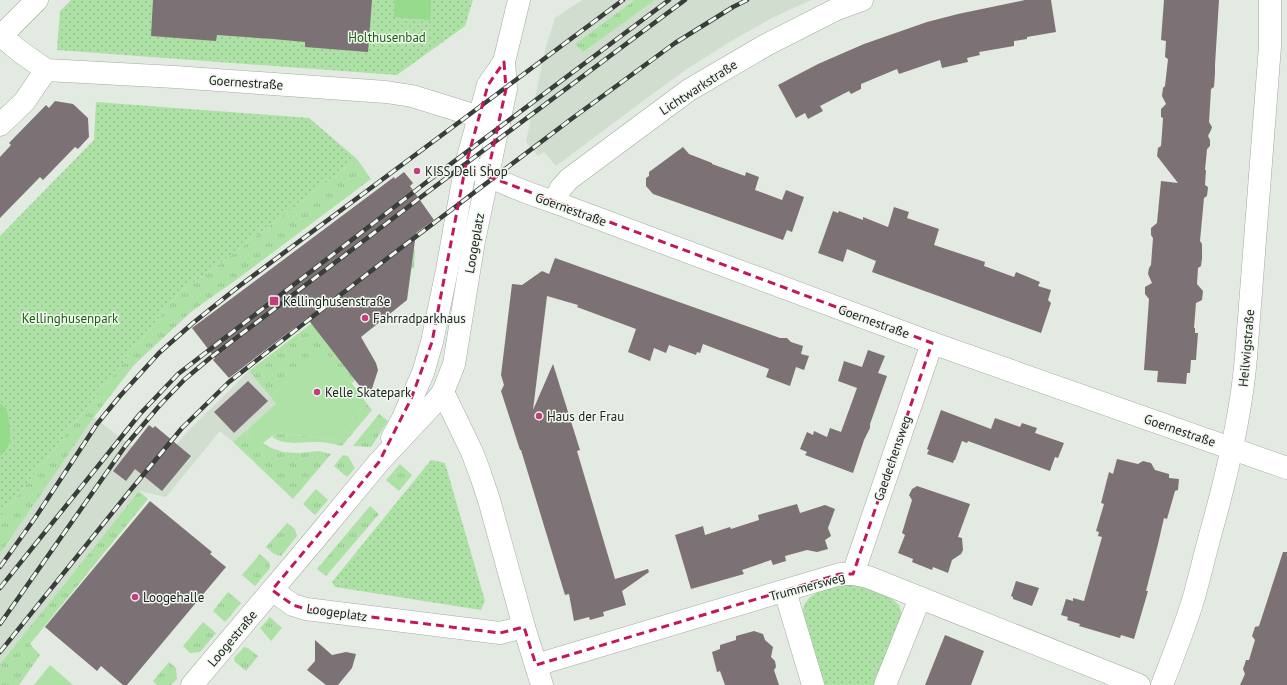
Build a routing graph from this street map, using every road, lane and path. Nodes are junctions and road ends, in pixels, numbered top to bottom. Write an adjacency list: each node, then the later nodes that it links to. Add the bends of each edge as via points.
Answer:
1 (37, 0): 5 (street)
2 (519, 0): 7 (street, via 504,62 488,85)
3 (862, 0): 11 (street, Lichtwarkstraße, via 837,9 766,45 688,90 569,179)
4 (1270, 0): 17 (street, Heilwigstraße, via 1270,46 1246,362)
5 (0, 36): 6 (street)
6 (46, 70): 7 (street, Goernestraße, via 386,92 412,96); 8 (street, via 24,102)
7 (489, 120): 9 (street); 10 (street)
8 (0, 125)
9 (466, 164): 10 (street, Goernestraße); 12 (street, Loogeplatz)
10 (487, 176): 11 (street, Goernestraße); 13 (street, Loogeplatz)
11 (554, 202): 14 (street, Goernestraße)
12 (447, 270): 13 (street, Loogeplatz); 16 (street, Loogeplatz, via 423,373)
13 (463, 311): 15 (street, Loogeplatz, via 454,364)
14 (932, 343): 17 (street, Goernestraße); 19 (street, Gaedechensweg)
15 (443, 392): 16 (street, Loogeplatz); 23 (street, via 480,473)
16 (419, 405): 20 (street, Loogeplatz, via 378,462)
17 (1233, 448): 18 (street, Goernestraße); 29 (street, Heilwigstraße, via 1193,598)
18 (1287, 468)
19 (853, 574): 21 (street, Trummersweg, via 840,574); 22 (street, Trummersweg, via 868,577)
20 (272, 590): 23 (street, Loogeplatz, via 293,605 306,609 500,633); 25 (street, Loogestraße)
21 (785, 591): 24 (street, Trummersweg); 26 (street)
22 (920, 598): 27 (street); 28 (street, Trummersweg)
23 (524, 627): 24 (street)
24 (538, 675)
25 (192, 685)
26 (813, 685)
27 (885, 685)
28 (1139, 685)
29 (1162, 685)

